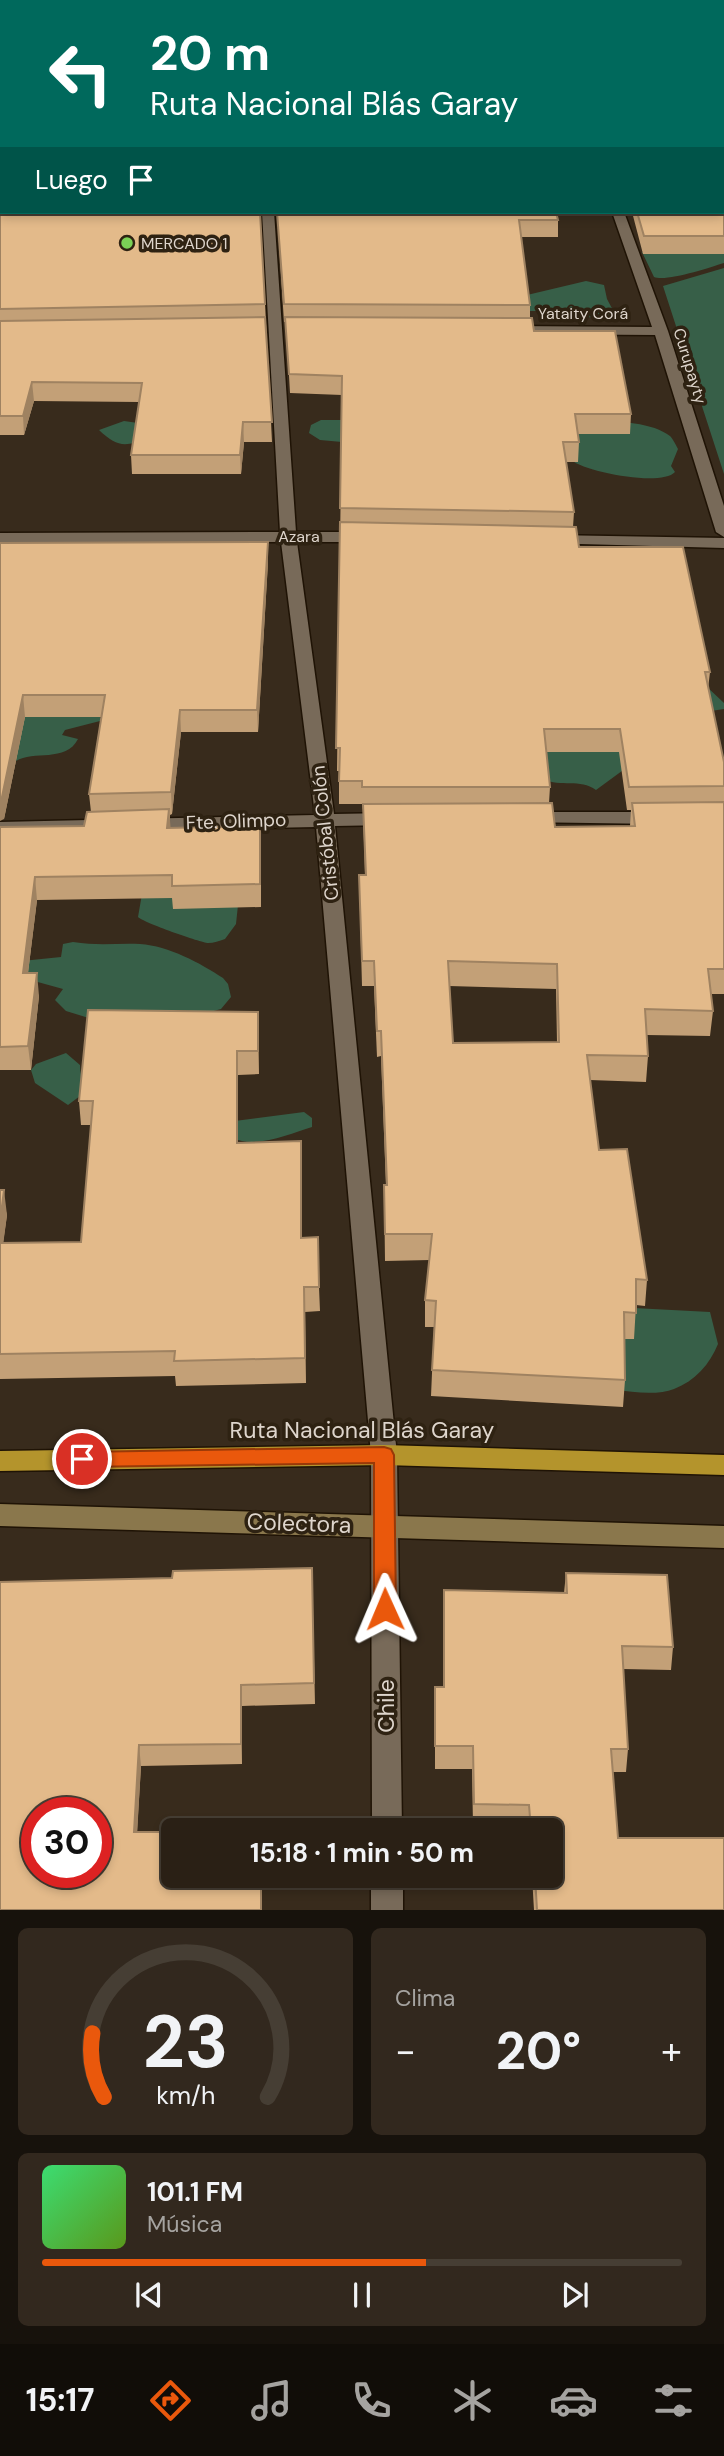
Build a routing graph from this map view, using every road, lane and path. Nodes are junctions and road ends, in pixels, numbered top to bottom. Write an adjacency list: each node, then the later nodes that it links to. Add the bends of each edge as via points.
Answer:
1 (268, 214): 6 (street, Cristóbal Colón)
2 (619, 214): 4 (street, Curupayty)
3 (495, 330): 4 (street, Yataity Corá)
4 (661, 331): 5 (street, Curupayty)
5 (724, 532)
6 (288, 536): 7 (street, Azara); 8 (street, Azara); 14 (street, Cristóbal Colón)
7 (384, 537)
8 (0, 538)
9 (533, 540): 10 (street)
10 (724, 543)
11 (408, 818): 14 (street, Fte. Olimpo)
12 (504, 818): 13 (street)
13 (683, 818)
14 (325, 819): 15 (street, Fte. Olimpo); 16 (street, Cristóbal Colón)
15 (0, 828)
16 (384, 1455): 17 (highway, Ruta Nacional Blás Garay); 18 (highway, Ruta Nacional Blás Garay); 20 (street, Chile)
17 (0, 1461)
18 (724, 1465)
19 (0, 1515): 20 (main road, Colectora)
20 (384, 1525): 21 (main road, Colectora); 22 (street, Chile)
21 (724, 1537)
22 (387, 1818)
23 (387, 1888): 24 (street)
24 (387, 1910)

